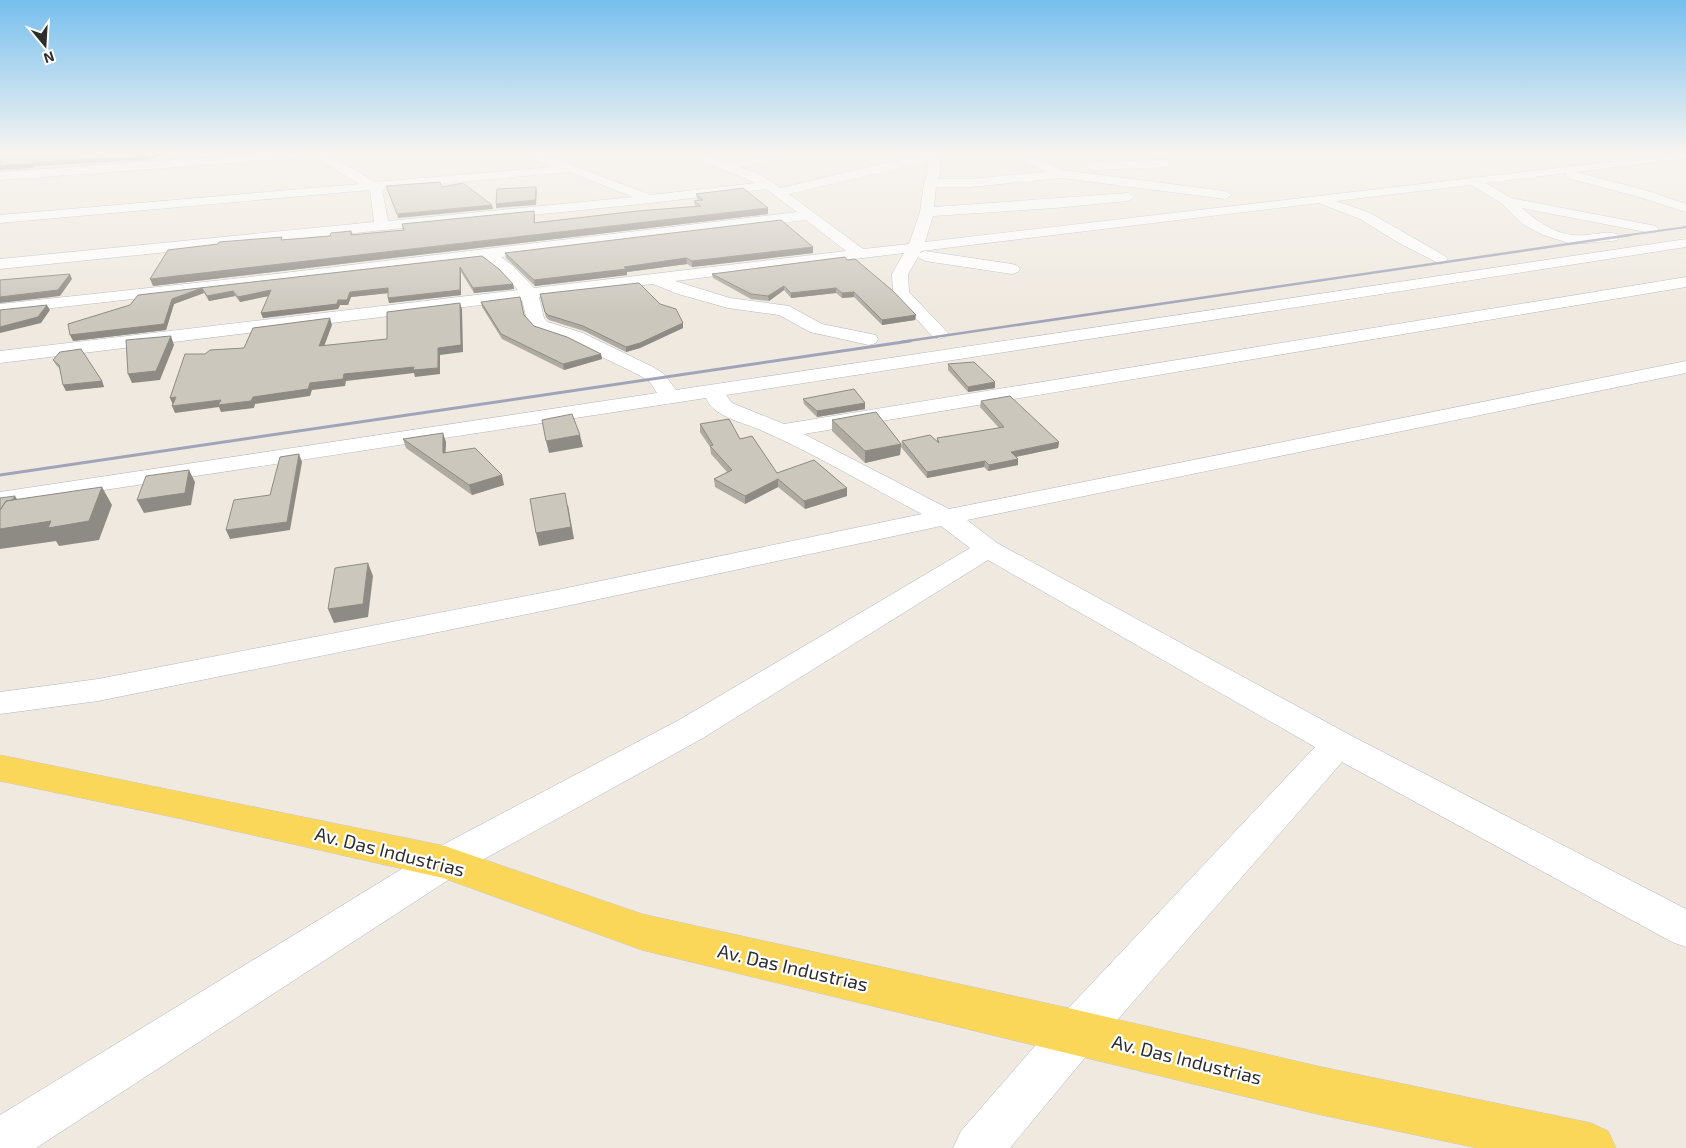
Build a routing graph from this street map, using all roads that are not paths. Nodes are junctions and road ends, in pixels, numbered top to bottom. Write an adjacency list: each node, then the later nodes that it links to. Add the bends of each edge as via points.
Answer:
1 (147, 207): 14 (street)
2 (379, 207): 15 (street)
3 (582, 207): 15 (street)
4 (799, 207): 13 (street)
5 (928, 207): 12 (street)
6 (1015, 207): 12 (street)
7 (1251, 207): 11 (street)
8 (1339, 207): 20 (street, via 1365,216)
9 (1513, 207): 10 (street, via 1529,222 1572,240 1651,231)
10 (1541, 207)
11 (1238, 208): 17 (street)
12 (927, 212): 17 (street)
13 (810, 215): 18 (street); 19 (street)
14 (0, 220)
15 (382, 226): 21 (street)
16 (1686, 243): 31 (street)
17 (913, 251): 19 (street); 22 (street); 27 (street, via 900,274 901,293)
18 (486, 253): 25 (street); 26 (street)
19 (860, 254): 23 (street)
20 (1440, 259)
21 (0, 264)
22 (1012, 269)
23 (654, 278): 25 (street); 28 (street, via 728,303 783,310 816,328)
24 (1686, 282): 33 (street)
25 (530, 293): 29 (street); 32 (street, via 536,320 542,326 576,336 646,371 657,378)
26 (0, 309)
27 (939, 333)
28 (869, 339)
29 (0, 356)
30 (1686, 367): 35 (street)
31 (715, 390): 32 (street); 33 (street, via 717,400 738,414)
32 (670, 397): 34 (street)
33 (782, 431): 35 (street)
34 (0, 499)
35 (946, 517): 36 (street); 37 (street, via 557,599 108,688)
36 (988, 549): 38 (street); 40 (street, via 691,729)
37 (0, 703)
38 (1338, 744): 41 (street); 42 (street)
39 (0, 768): 40 (main road, Av. Das Industrias)
40 (445, 862): 42 (main road, Av. Das Industrias, via 642,932); 43 (street)
41 (1686, 929)
42 (1077, 1032): 44 (street); 45 (main road, Av. Das Industrias, via 1317,1090)
43 (0, 1143)
44 (978, 1148)
45 (1591, 1148)

